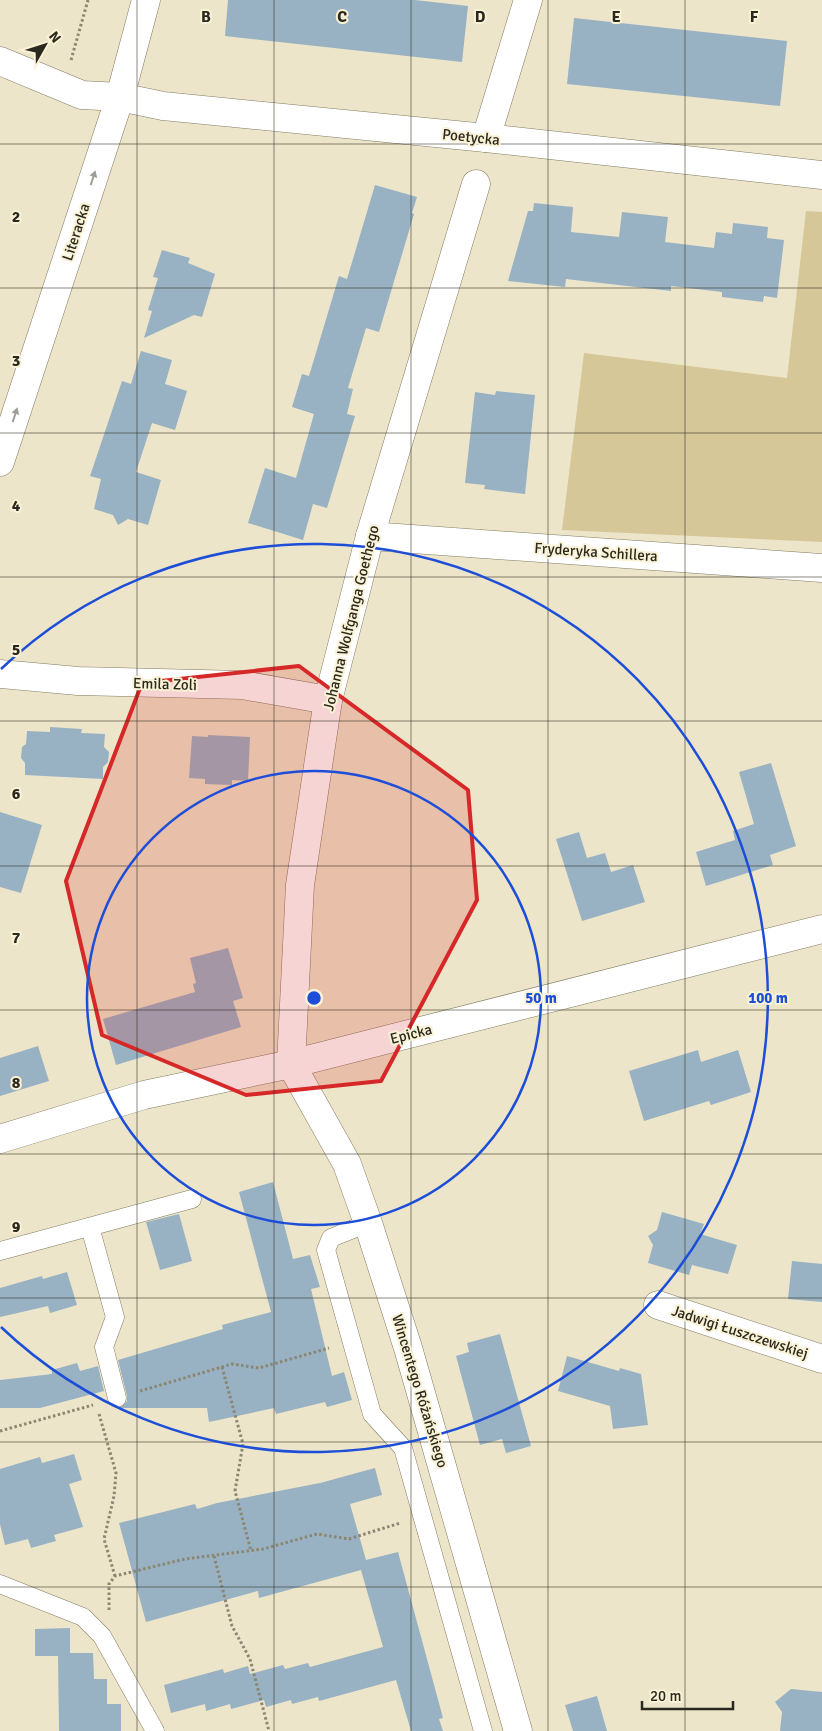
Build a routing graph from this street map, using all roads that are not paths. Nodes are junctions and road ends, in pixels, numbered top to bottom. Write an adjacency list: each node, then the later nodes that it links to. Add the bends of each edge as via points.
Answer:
1 (146, 0): 4 (street, Literacka)
2 (528, 0): 5 (street)
3 (0, 61): 4 (street, Poetycka, via 82,95)
4 (120, 96): 5 (street, Poetycka, via 163,106); 8 (street, Literacka, one-way to 4)
5 (486, 138): 6 (street, Poetycka)
6 (822, 175)
7 (476, 184): 9 (street, Johanna Wolfganga Goethego)
8 (0, 462)
9 (370, 536): 10 (street, Fryderyka Schillera); 12 (street, Johanna Wolfganga Goethego)
10 (822, 568)
11 (0, 674): 12 (street, Emila Zoli, via 88,681 242,685)
12 (328, 700): 14 (street, Johanna Wolfganga Goethego, via 300,885)
13 (822, 930): 14 (street, Epicka)
14 (291, 1064): 15 (street, Epicka, via 144,1095); 17 (street, Wincentego Różańskiego, via 347,1164)
15 (0, 1139)
16 (192, 1199): 18 (lane)
17 (368, 1223): 25 (lane, via 331,1238 326,1250 372,1414 403,1448); 26 (street, Wincentego Różańskiego, via 411,1357)
18 (90, 1226): 19 (lane); 22 (lane, via 115,1317 104,1347)
19 (0, 1251)
20 (658, 1305): 21 (street, Jadwigi Łuszczewskiej)
21 (822, 1359)
22 (117, 1398)
23 (0, 1584): 24 (lane, via 83,1617 102,1636)
24 (155, 1731)
25 (483, 1731)
26 (518, 1731)

